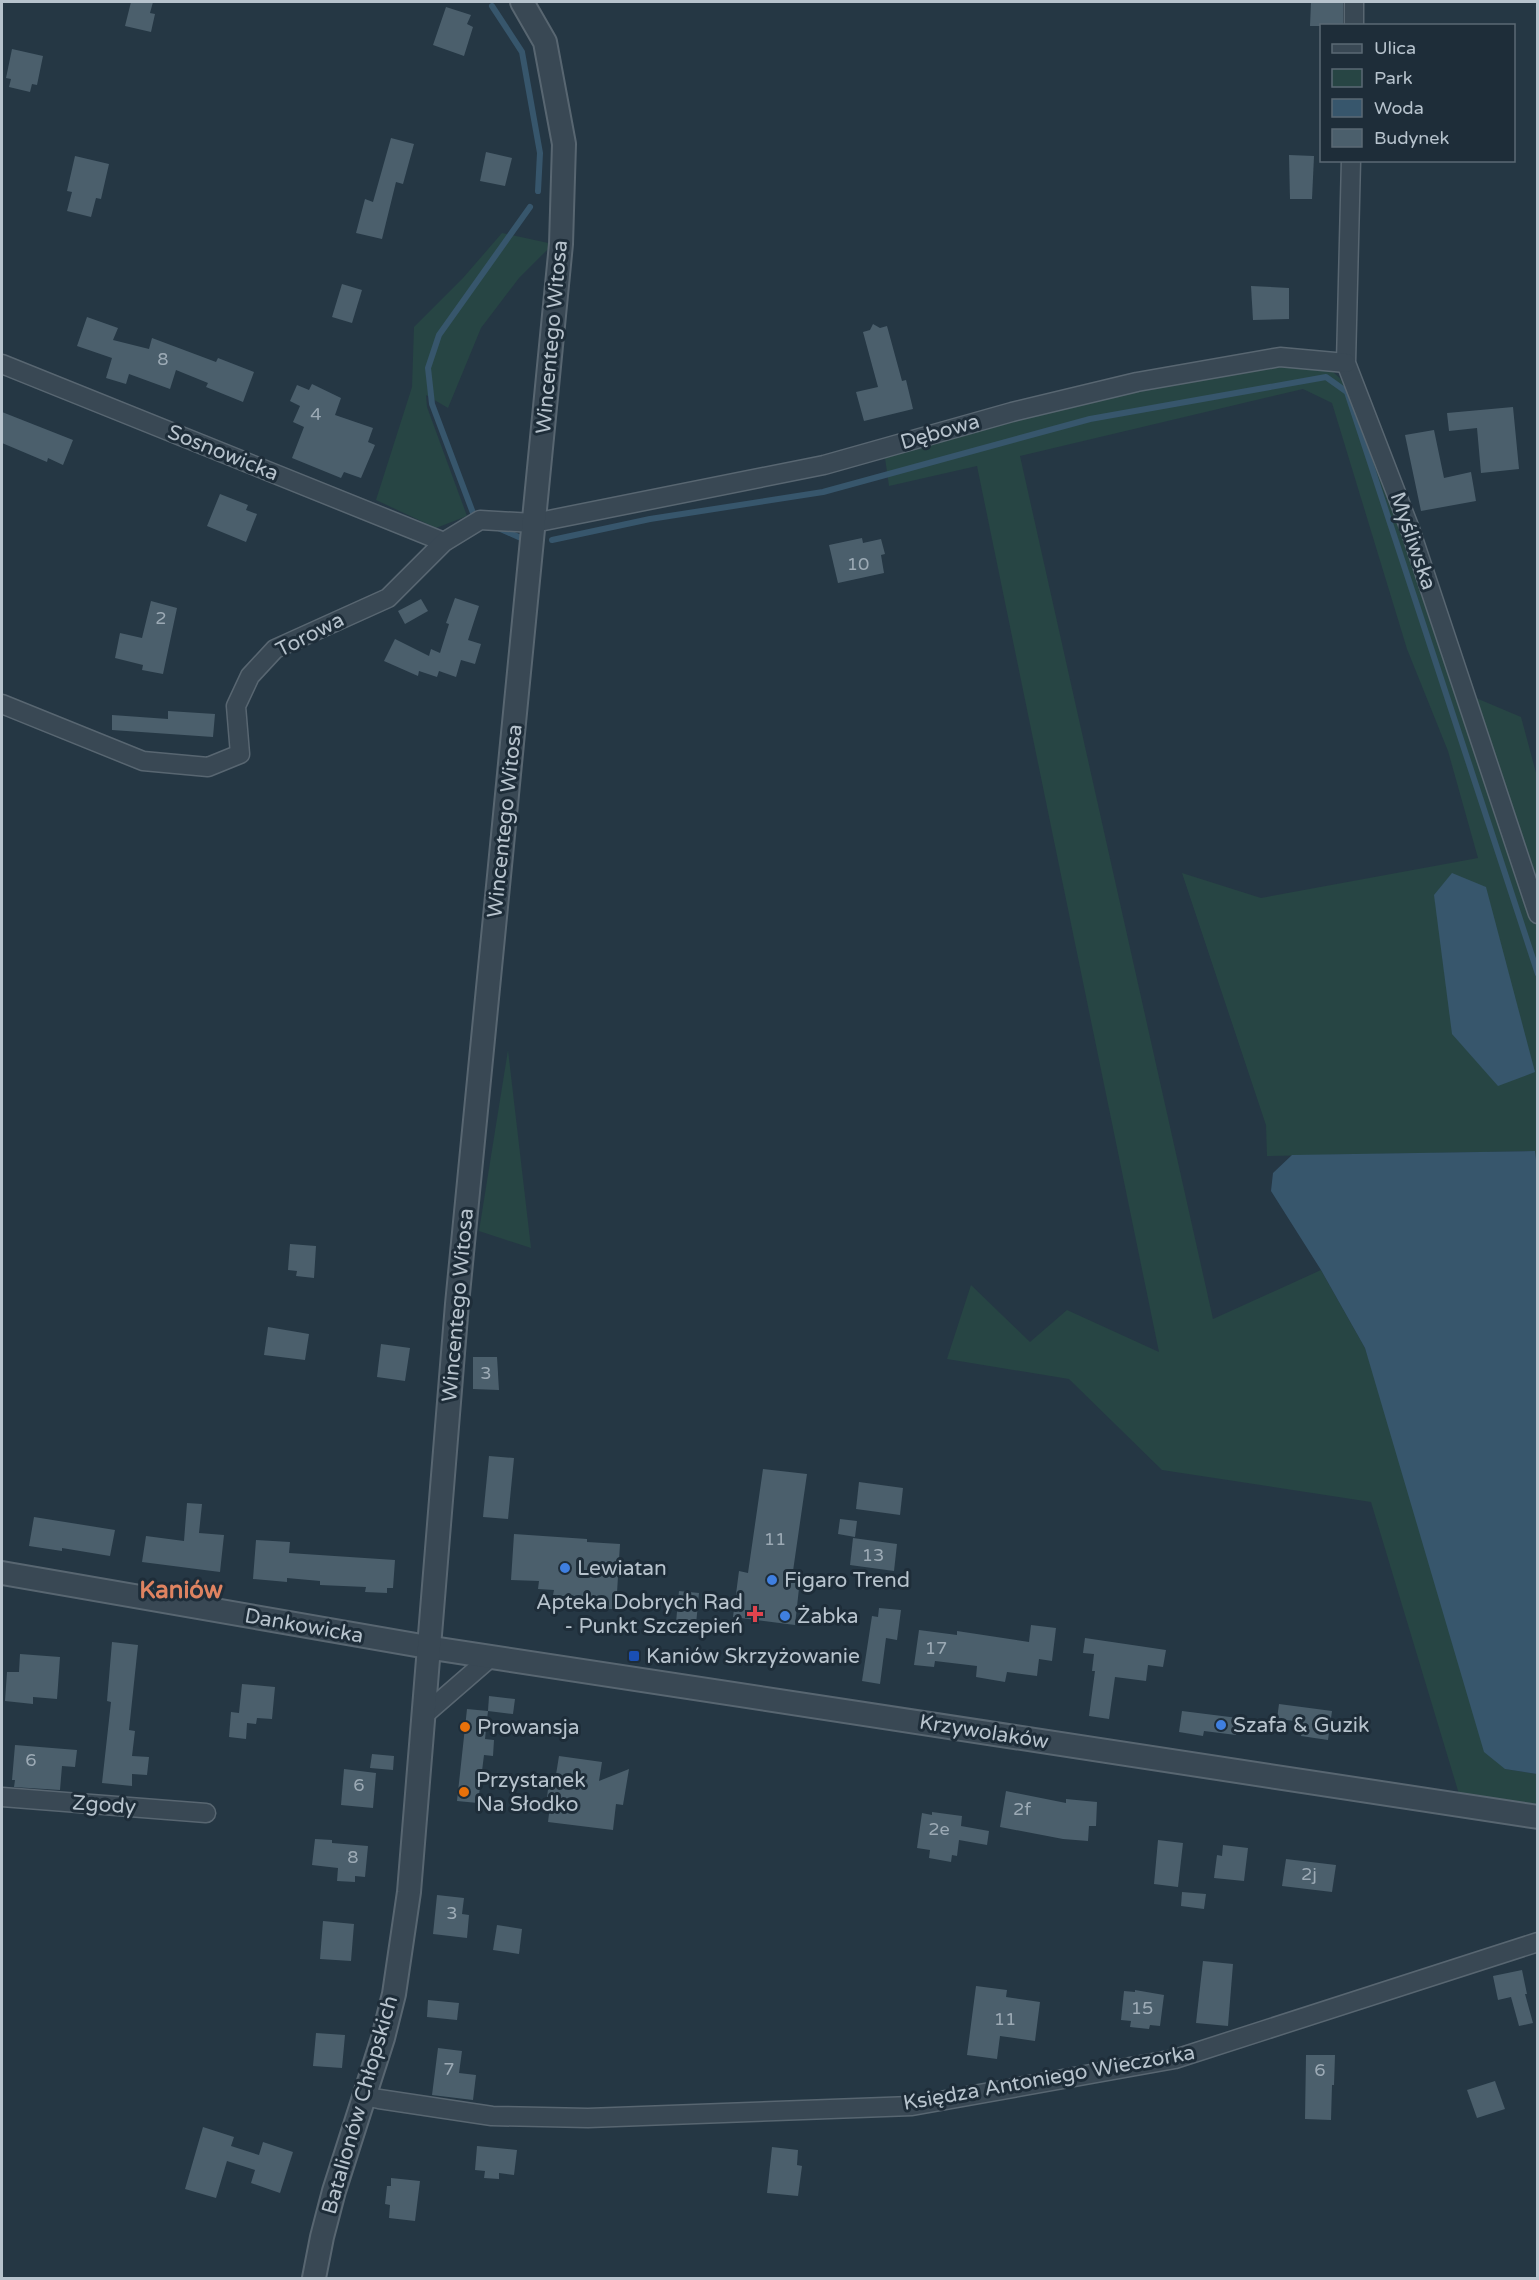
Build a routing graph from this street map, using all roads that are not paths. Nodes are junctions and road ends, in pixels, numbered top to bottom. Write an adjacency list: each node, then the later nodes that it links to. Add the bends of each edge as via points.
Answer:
1 (522, 2): 7 (street, Wincentego Witosa, via 545,42 564,144 561,244)
2 (1354, 2): 3 (street)
3 (1354, 24)
4 (1351, 162): 5 (street, Myśliwska)
5 (1346, 363): 7 (street, Dębowa, via 1280,357 1137,381 1012,411 824,465); 10 (street, Myśliwska, via 1410,529)
6 (2, 364): 8 (street, Sosnowicka)
7 (534, 523): 8 (street, Torowa, via 480,520); 12 (street, Wincentego Witosa, via 457,1304)
8 (444, 542): 9 (street, Torowa, via 388,598 275,649 250,676 236,706 240,754 208,767 143,761)
9 (2, 704)
10 (1538, 914)
11 (2, 1573): 12 (street, Dankowicka)
12 (429, 1647): 13 (street, Krzywolaków); 14 (street, Batalionów Chłopskich)
13 (491, 1657): 14 (street); 17 (street, Krzywolaków)
14 (423, 1716): 19 (street, Batalionów Chłopskich, via 402,1949 389,2016)
15 (2, 1797): 16 (street, Zgody)
16 (206, 1812)
17 (1538, 1817)
18 (1538, 1942): 19 (street, Księdza Antoniego Wieczorka, via 1175,2059 912,2106 528,2117 492,2116)
19 (365, 2096): 20 (street, Batalionów Chłopskich, via 334,2191)
20 (314, 2278)

